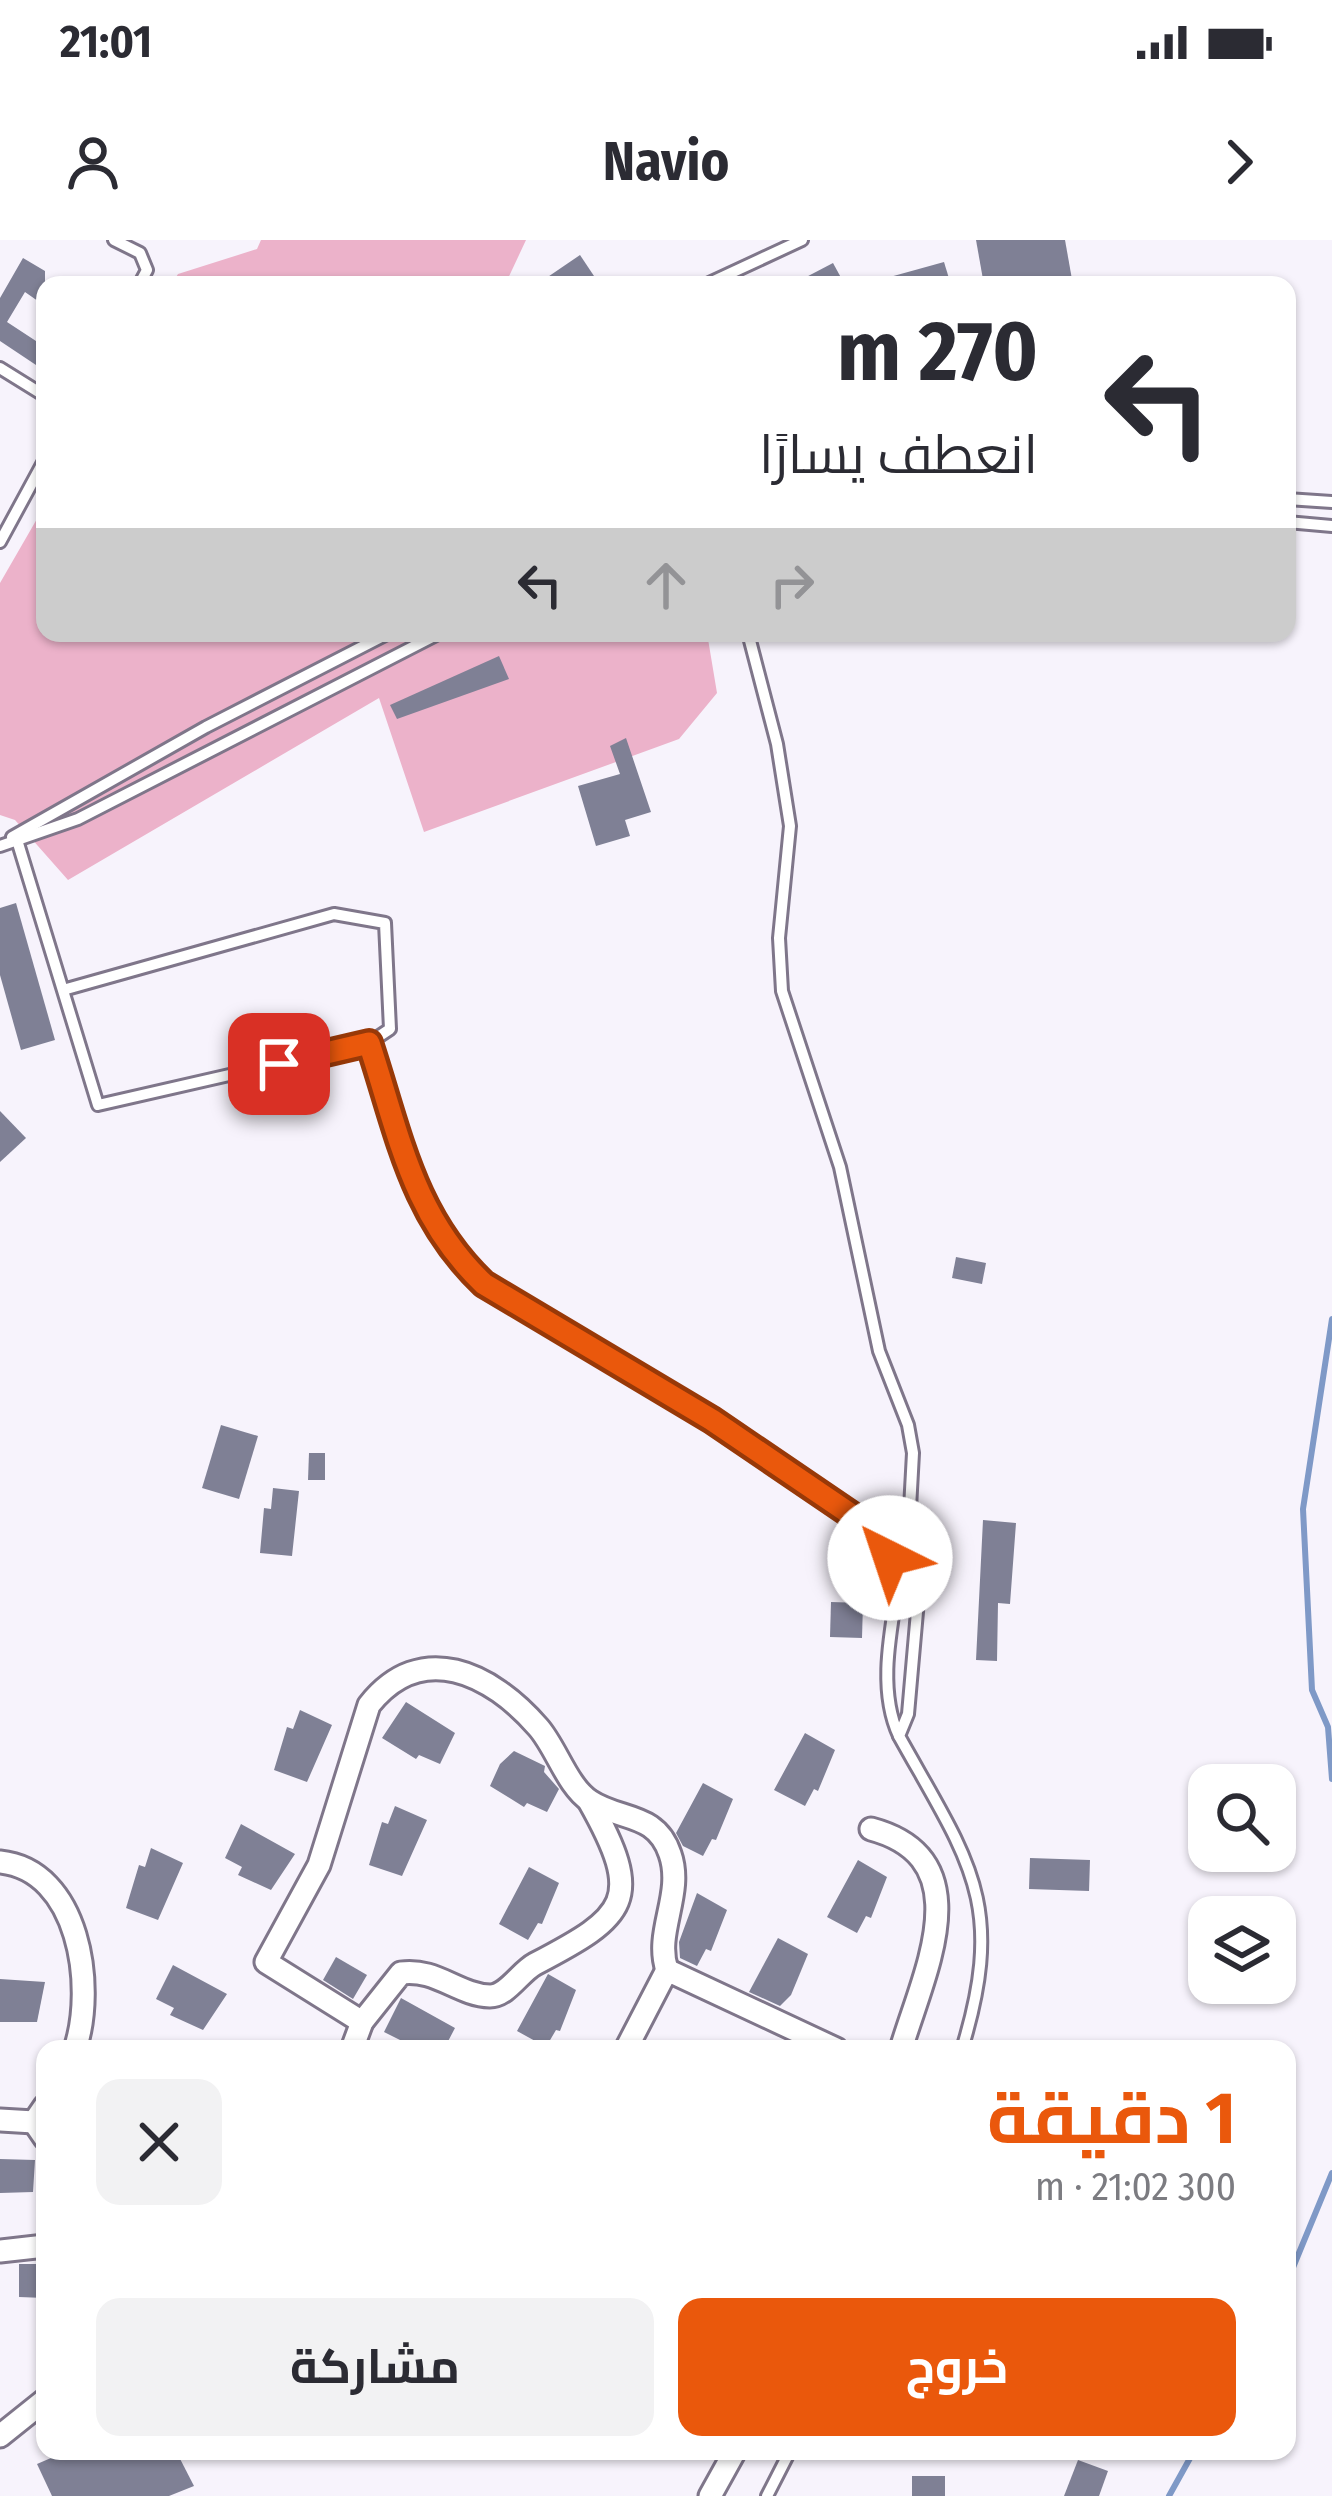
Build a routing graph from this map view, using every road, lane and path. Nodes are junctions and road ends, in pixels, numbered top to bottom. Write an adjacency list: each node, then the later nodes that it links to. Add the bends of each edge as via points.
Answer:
1 (114, 240): 3 (lane, via 140,253)
2 (802, 240): 4 (lane)
3 (144, 276)
4 (724, 276)
5 (0, 368): 6 (lane)
6 (36, 390)
7 (36, 476): 12 (lane)
8 (1296, 500): 9 (lane)
9 (1332, 502)
10 (1296, 523): 11 (lane)
11 (1331, 526)
12 (0, 542)
13 (372, 642): 17 (lane)
14 (422, 642): 16 (lane, via 78,819)
15 (750, 642): 20 (lane, via 790,826 782,992 840,1167 879,1351 908,1425)
16 (17, 840): 17 (lane); 18 (lane)
17 (0, 845)
18 (63, 991): 19 (lane, via 98,1105); 19 (lane, via 334,914 385,923 391,1028)
19 (369, 1043): 21 (lane, via 434,1227 484,1284 712,1420)
20 (909, 1527): 21 (lane); 22 (lane)
21 (887, 1539): 23 (lane, via 887,1552)
22 (922, 1552): 23 (lane); 24 (lane, via 908,1714)
23 (901, 1564): 24 (lane, via 887,1672)
24 (899, 1736): 35 (lane, via 980,1894 976,1990)
25 (589, 1801): 28 (street, via 642,1818 672,1856 673,1899 660,1949); 29 (street, via 620,1868 613,1915 599,1931 489,1996 421,1970 401,1973); 29 (street, via 539,1728 486,1684 424,1667 383,1687 354,1738 320,1865 266,1962)
26 (871, 1829): 34 (street, via 920,1855 938,1889 938,1922)
27 (0, 1862): 30 (street, via 44,1876 60,1898 84,1988)
28 (667, 1970): 32 (street); 33 (street)
29 (362, 2022): 31 (street)
30 (78, 2040)
31 (355, 2040)
32 (631, 2040)
33 (817, 2040)
34 (904, 2040)
35 (964, 2040)
36 (0, 2120): 37 (street)
37 (36, 2122)
38 (36, 2247): 39 (street)
39 (0, 2251)
40 (36, 2407): 41 (street)
41 (0, 2436)
42 (730, 2460): 44 (street)
43 (785, 2460): 45 (lane)
44 (710, 2496)
45 (767, 2496)

